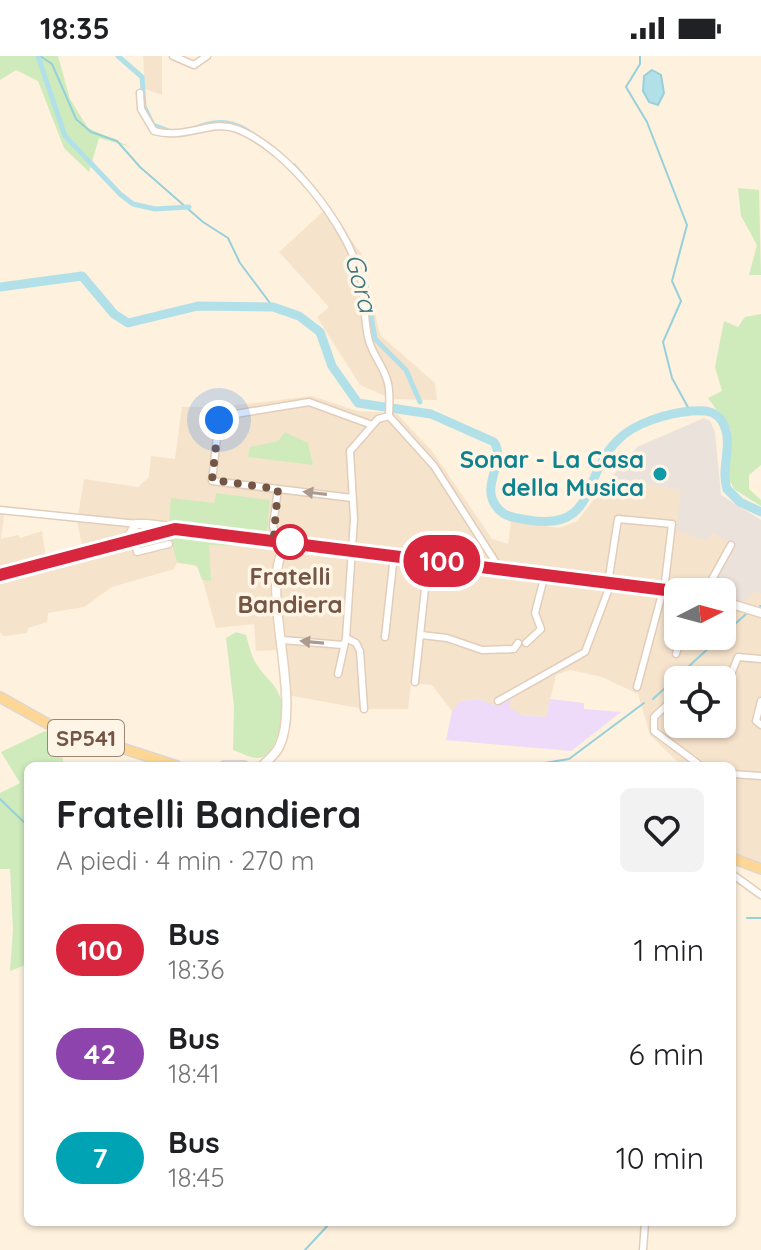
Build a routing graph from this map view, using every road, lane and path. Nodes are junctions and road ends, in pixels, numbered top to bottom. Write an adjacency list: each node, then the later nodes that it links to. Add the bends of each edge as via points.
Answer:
1 (173, 56): 2 (street, via 194,65)
2 (207, 56)
3 (140, 93): 4 (street, via 141,109 154,131 176,136 234,128 292,167 352,251 362,283 368,339 387,379)
4 (389, 413): 5 (street); 21 (street, via 434,466)
5 (372, 425): 6 (street, via 309,402 223,416 212,480); 7 (street, via 350,451)
6 (278, 489): 7 (street, one-way to 6); 9 (street)
7 (352, 498): 17 (street)
8 (0, 510): 11 (street)
9 (273, 526): 12 (street); 13 (street)
10 (152, 529): 11 (main road); 11 (main road); 12 (main road)
11 (136, 532): 15 (street, via 137,552); 23 (main road, via 118,542)
12 (264, 539): 13 (main road)
13 (277, 541): 14 (main road); 20 (main road)
14 (288, 542): 17 (main road); 20 (main road)
15 (169, 544)
16 (731, 545): 25 (street)
17 (352, 550): 18 (main road); 33 (street)
18 (394, 555): 19 (main road); 31 (street)
19 (428, 560): 21 (main road); 30 (street)
20 (279, 563): 32 (main road)
21 (500, 569): 22 (main road)
22 (545, 574): 26 (main road); 30 (street, via 535,612 541,629 514,649 495,652)
23 (0, 575)
24 (665, 578): 26 (street, via 672,524 618,518)
25 (713, 578)
26 (610, 583): 27 (main road); 42 (street, via 585,652)
27 (664, 590): 40 (street)
28 (736, 605): 29 (main road)
29 (761, 613)
30 (421, 635): 39 (street)
31 (385, 637)
32 (282, 640): 33 (street, one-way to 32); 48 (main road, via 285,723 278,748)
33 (345, 642): 38 (street); 45 (street, via 360,649)
34 (677, 650): 35 (street)
35 (676, 654)
36 (761, 659): 37 (street, via 738,657)
37 (734, 666)
38 (338, 674)
39 (415, 682)
40 (637, 687)
41 (0, 697): 47 (main road, SP541, via 48,724)
42 (498, 701)
43 (761, 701): 46 (street, via 756,721)
44 (664, 708): 49 (street, via 654,717 654,731)
45 (364, 709)
46 (761, 725)
47 (165, 762)
48 (266, 762)
49 (696, 762)
50 (736, 774): 51 (street)
51 (761, 776)
52 (736, 860): 53 (main road)
53 (761, 869)
54 (736, 877): 55 (street)
55 (761, 895)
56 (645, 1226): 57 (street)
57 (643, 1250)

